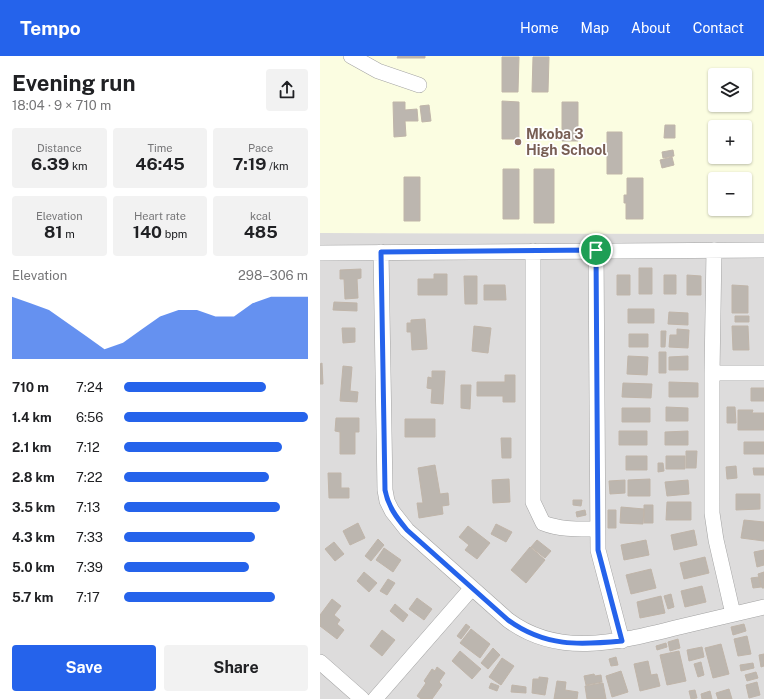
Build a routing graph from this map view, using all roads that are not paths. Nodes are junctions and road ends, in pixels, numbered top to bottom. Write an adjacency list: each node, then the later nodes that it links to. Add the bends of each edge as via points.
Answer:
1 (351, 56): 2 (street, via 378,71)
2 (419, 85)
3 (596, 250): 4 (street); 6 (street); 11 (street)
4 (714, 250): 5 (street); 9 (street)
5 (764, 250)
6 (533, 251): 7 (street); 11 (street, via 533,502 538,515 547,524 565,529)
7 (381, 252): 8 (street); 12 (street, via 387,501 407,530)
8 (320, 253)
9 (712, 373): 10 (street); 14 (street, via 712,513)
10 (764, 373)
11 (598, 529): 15 (street, via 598,550)
12 (471, 588): 15 (street, via 523,631 543,639 590,644); 18 (street)
13 (764, 607): 14 (street)
14 (733, 614): 15 (street)
15 (622, 641)
16 (320, 662): 17 (street)
17 (362, 699)
18 (375, 699)

